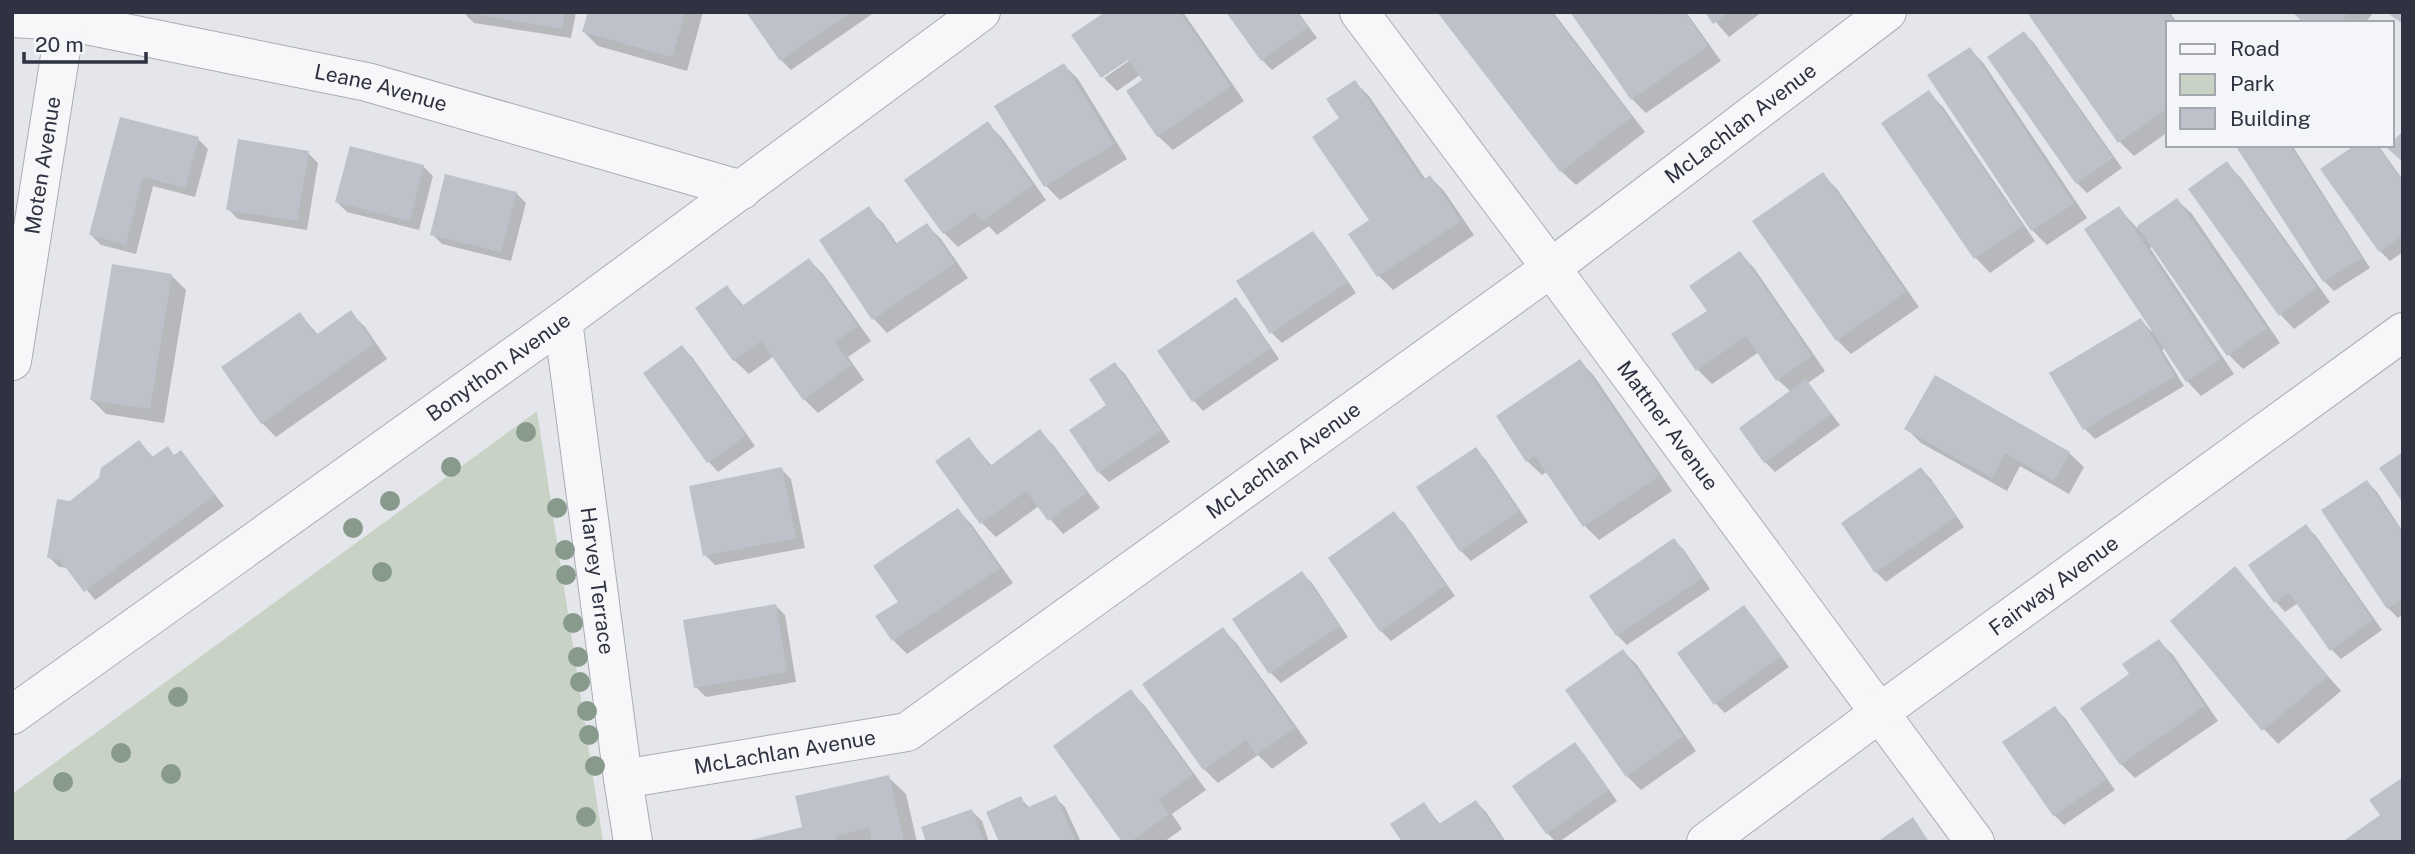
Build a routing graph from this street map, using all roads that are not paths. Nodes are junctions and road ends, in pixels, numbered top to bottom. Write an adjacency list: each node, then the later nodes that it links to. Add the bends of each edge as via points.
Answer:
1 (981, 12): 6 (street, Bonython Avenue)
2 (1359, 12): 7 (street, Mattner Avenue)
3 (1887, 12): 7 (street, McLachlan Avenue)
4 (67, 17): 5 (street, Leane Avenue); 6 (street, Leane Avenue, via 367,82); 10 (street, Moten Avenue)
5 (12, 19)
6 (742, 190): 8 (street, Bonython Avenue)
7 (1551, 268): 11 (street, Mattner Avenue); 13 (street, McLachlan Avenue, via 907,732)
8 (563, 321): 12 (street, Bonython Avenue); 13 (street, Harvey Terrace)
9 (2403, 332): 11 (street, Fairway Avenue)
10 (12, 361)
11 (1878, 713): 15 (street, Fairway Avenue); 16 (street, Mattner Avenue)
12 (12, 715)
13 (622, 779): 14 (street, Harvey Terrace)
14 (633, 842)
15 (1706, 842)
16 (1975, 842)

